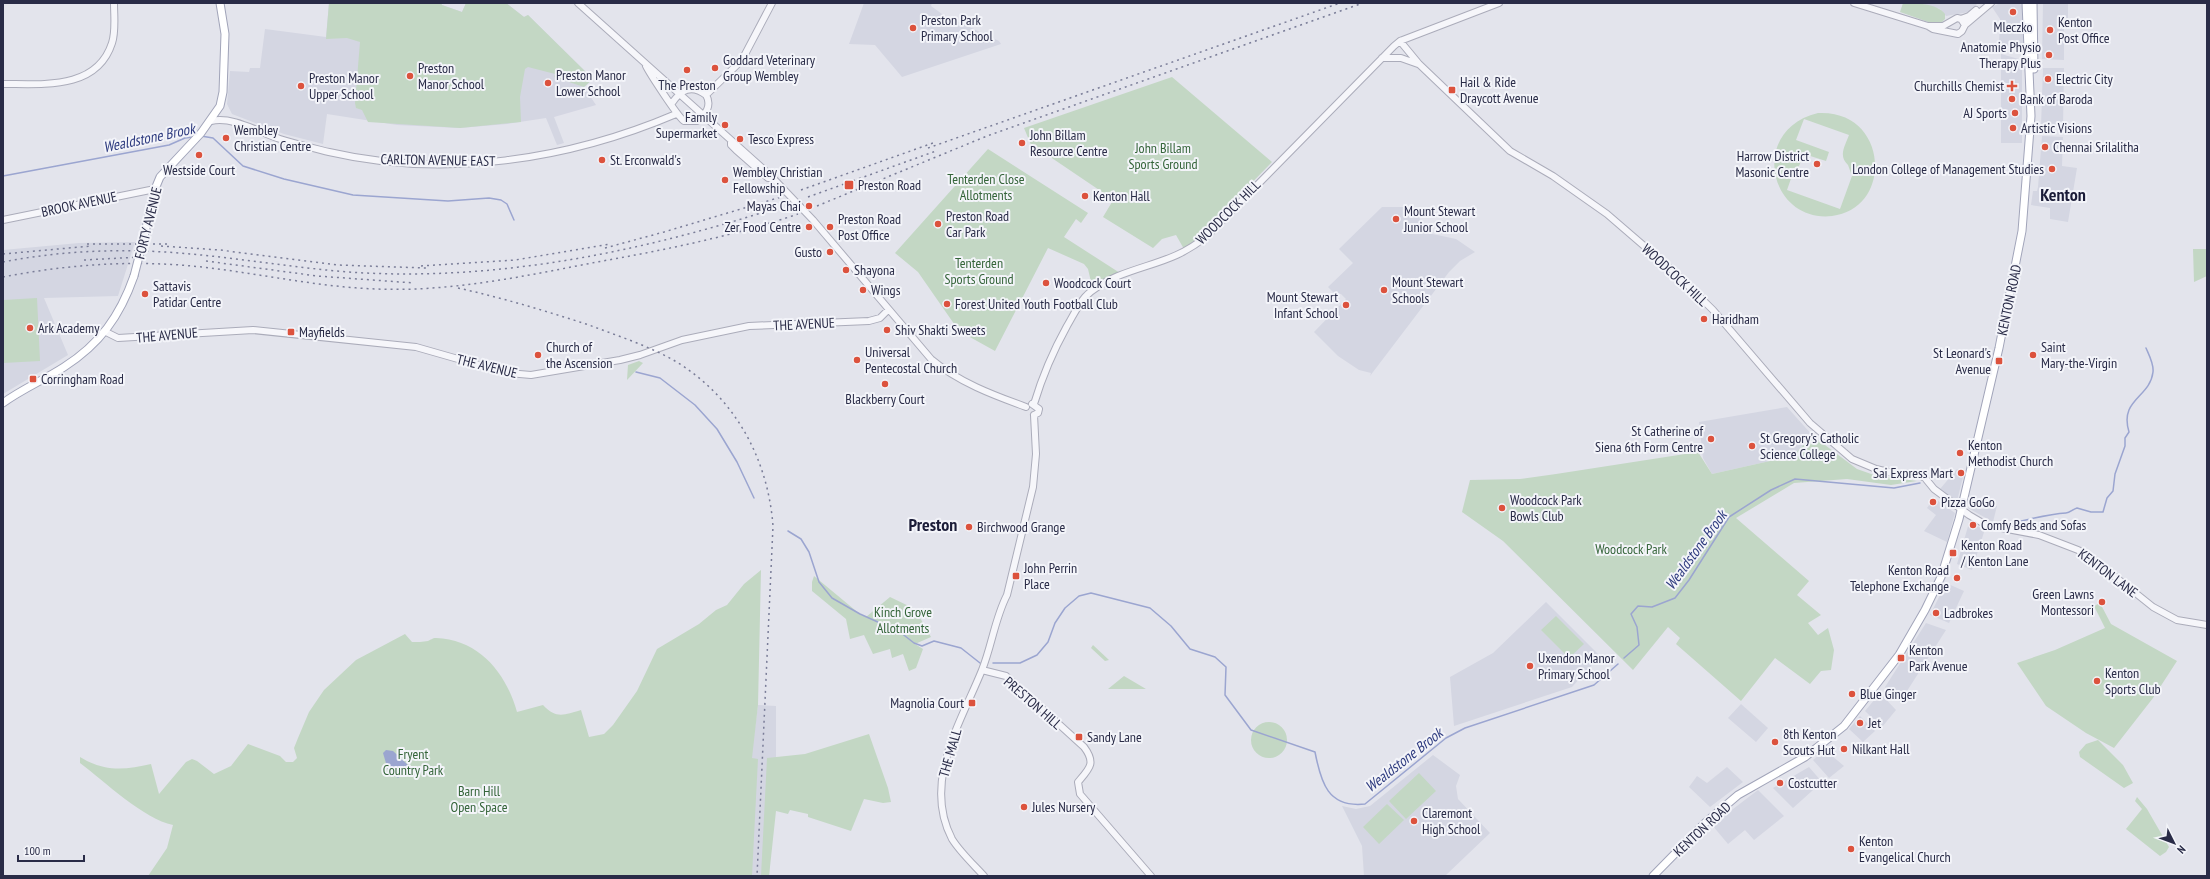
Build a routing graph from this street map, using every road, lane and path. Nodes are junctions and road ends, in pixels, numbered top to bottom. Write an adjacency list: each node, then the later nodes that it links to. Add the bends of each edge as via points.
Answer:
1 (114, 3): 22 (street, via 112,42 104,62 93,72 66,81)
2 (220, 3): 27 (main road, FORTY AVENUE, via 225,34 223,92)
3 (578, 3): 20 (street)
4 (772, 3): 25 (street, via 742,60)
5 (1478, 3): 12 (street)
6 (1499, 3): 12 (street)
7 (1854, 3): 16 (street)
8 (1983, 3): 13 (street, via 1969,16)
9 (1992, 3): 15 (street)
10 (2026, 3): 23 (main road, KENTON ROAD)
11 (2033, 3): 23 (main road, KENTON ROAD, via 2034,82)
12 (1481, 10): 18 (street)
13 (1961, 19): 14 (street, via 1954,18); 15 (street)
14 (1949, 24): 16 (street); 17 (street)
15 (1964, 25): 17 (street, via 1960,33)
16 (1928, 26): 17 (street, via 1936,30)
17 (1951, 31)
18 (1400, 41): 19 (street, WOODCOCK HILL); 21 (street, WOODCOCK HILL)
19 (1382, 58): 21 (street, WOODCOCK HILL, via 1401,58); 37 (street, WOODCOCK HILL, via 1207,236 1174,257 1111,279 1094,288 1085,298 1047,363)
20 (645, 63): 24 (street); 26 (street, via 650,74)
21 (1419, 64): 40 (street, WOODCOCK HILL, via 1510,150 1607,214 1672,270 1713,310 1810,422 1837,447 1859,463 1893,473 1917,474 1925,478 1934,489)
22 (3, 84)
23 (2031, 87): 40 (main road, KENTON ROAD, via 2030,147 2022,231 2014,278)
24 (679, 94): 25 (street, via 690,88); 26 (street); 29 (street)
25 (706, 95): 29 (street, via 709,106)
26 (672, 103): 28 (street)
27 (220, 106): 30 (street); 31 (main road, FORTY AVENUE)
28 (676, 114): 29 (street, via 684,121 690,122); 30 (street, CARLTON AVENUE EAST, via 637,130 562,152 500,161 456,163 420,163 354,157 281,140)
29 (703, 116): 34 (street, via 762,167 813,220)
30 (223, 118): 31 (street)
31 (211, 120): 32 (main road, FORTY AVENUE, via 196,139 167,167)
32 (155, 189): 33 (street, BROOK AVENUE); 35 (main road, FORTY AVENUE, bridge, via 134,276 125,302)
33 (3, 220)
34 (888, 310): 35 (street, THE AVENUE, via 880,318 869,321 749,326 682,340 634,357 531,375 507,373 416,347 253,330 118,338); 38 (street, via 940,366 1002,399)
35 (106, 332): 36 (main road, FORTY AVENUE, via 64,367)
36 (3, 403)
37 (1034, 404): 38 (street, via 1030,403); 39 (street, via 1039,409)
38 (1026, 407): 39 (street, via 1028,412)
39 (1034, 415): 42 (street, via 1036,454 1033,487 1007,595 1001,606)
40 (1961, 510): 41 (street, KENTON LANE, via 1986,525 2039,535 2078,550 2153,607 2177,620); 45 (main road, KENTON ROAD, via 1948,557 1932,596 1900,655 1844,726 1794,765 1738,795 1705,823)
41 (2207, 625)
42 (982, 670): 43 (street, THE MALL, via 955,732 943,770 940,791 941,806 953,839); 44 (street, PRESTON HILL, via 1006,676 1084,747 1091,756 1091,763 1078,782 1080,794)
43 (984, 876)
44 (1151, 876)
45 (1653, 876)

